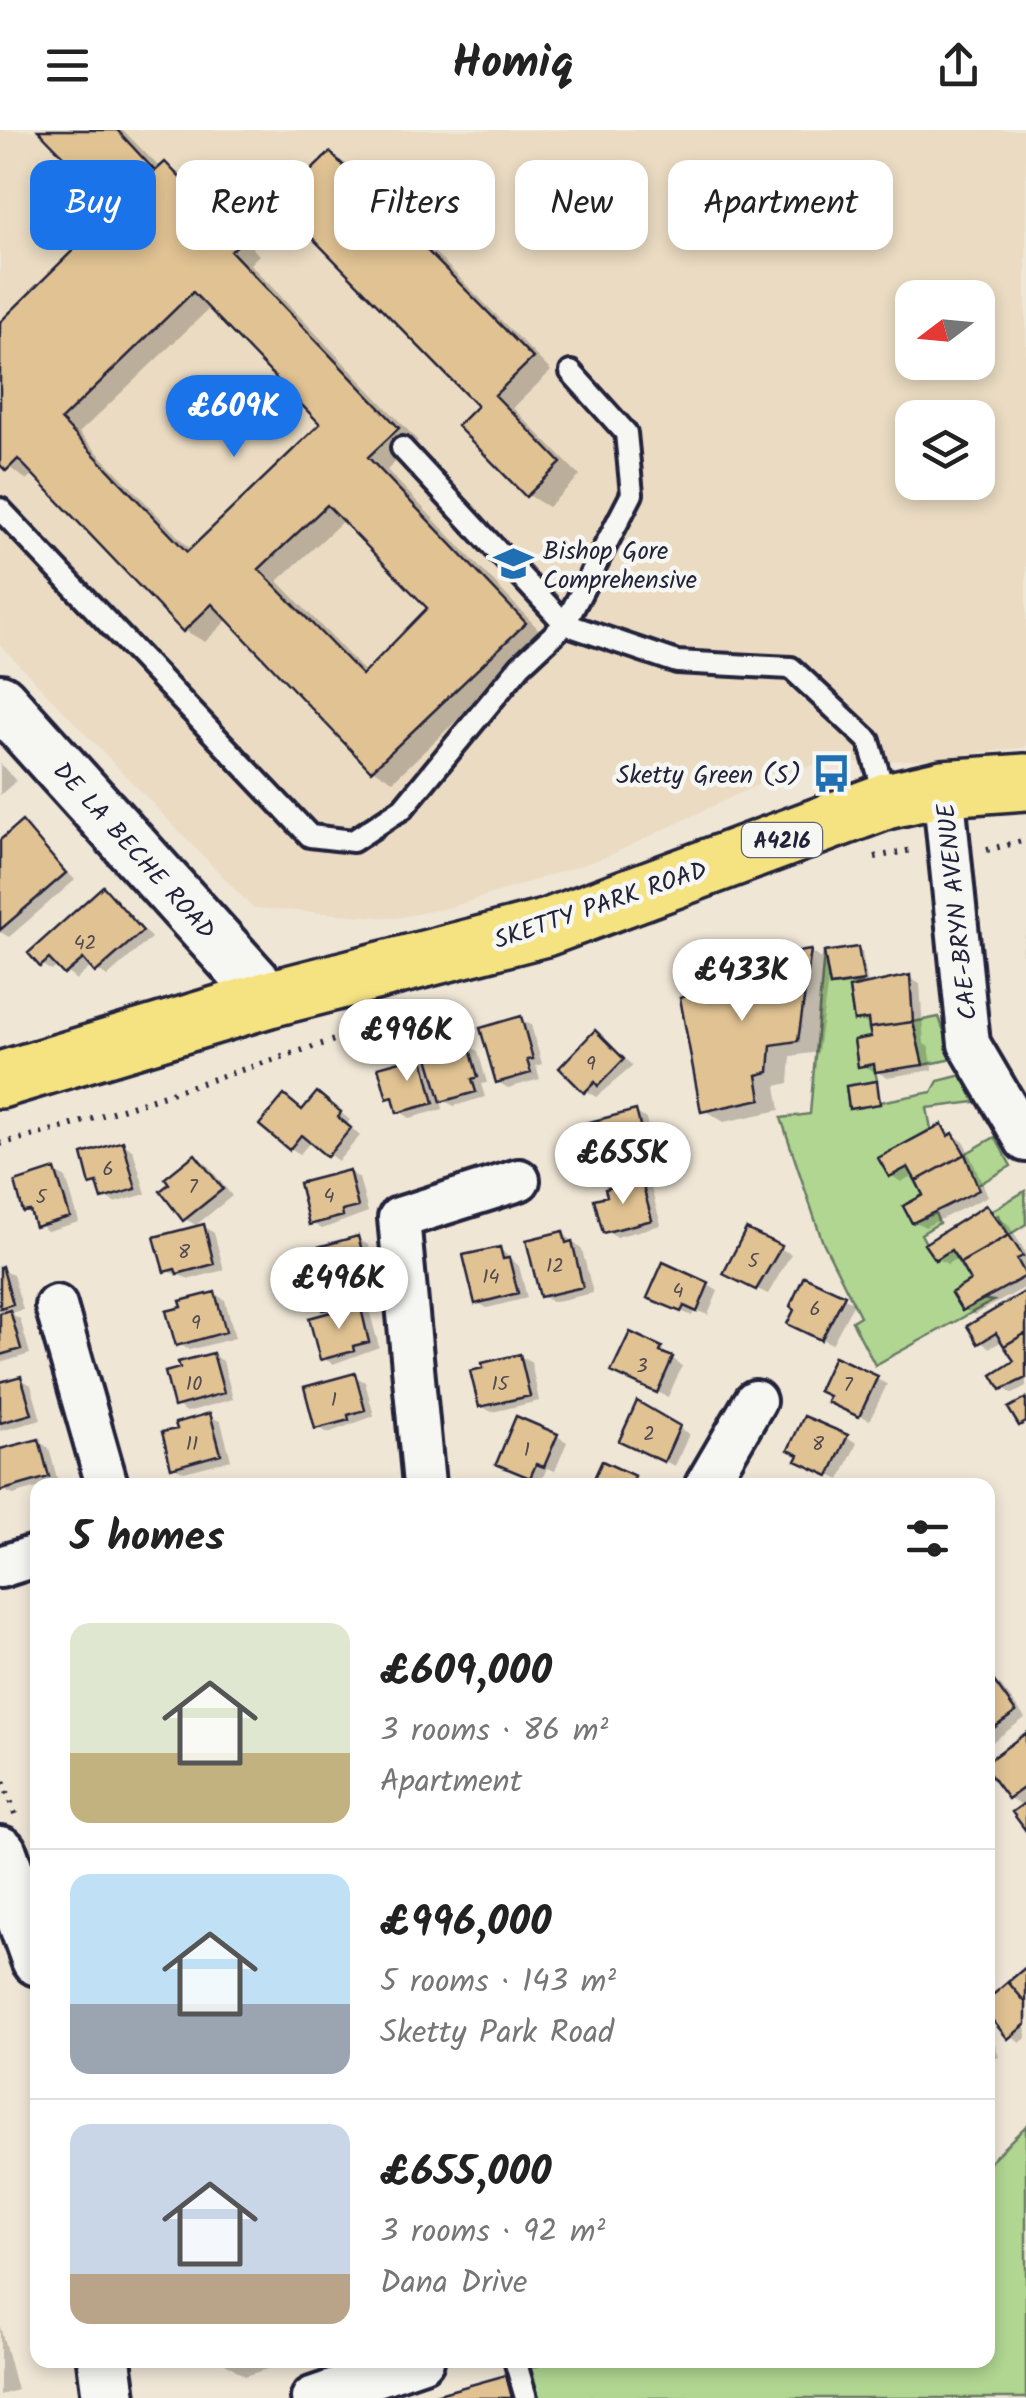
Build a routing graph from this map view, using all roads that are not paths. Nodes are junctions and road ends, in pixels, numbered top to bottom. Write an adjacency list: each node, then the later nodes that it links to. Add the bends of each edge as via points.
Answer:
1 (571, 372): 4 (lane, via 626,433 632,494)
2 (402, 448): 4 (lane)
3 (0, 509): 4 (lane, via 310,836 353,841 403,808)
4 (564, 624): 8 (lane, via 677,662 792,668 869,741)
5 (0, 701): 9 (street, DE LA BECHE ROAD)
6 (1026, 782): 7 (main road, SKETTY PARK ROAD / A4216)
7 (943, 788): 8 (main road, SKETTY PARK ROAD / A4216); 11 (street, CAE-BRYN AVENUE, via 969,1044)
8 (886, 801): 9 (main road, SKETTY PARK ROAD / A4216, via 545,928)
9 (269, 999): 10 (main road, SKETTY PARK ROAD / A4216)
10 (0, 1080)
11 (1026, 1142)
12 (519, 1180): 16 (street, via 400,1218)
13 (56, 1306): 15 (street)
14 (755, 1400): 17 (street)
15 (105, 1478)
16 (423, 1478)
17 (710, 1478)
18 (30, 1557): 19 (street)
19 (0, 1566)
20 (0, 1853): 21 (street)
21 (30, 1937)
22 (105, 2368): 26 (street)
23 (400, 2368): 25 (street)
24 (517, 2368): 27 (lane)
25 (319, 2397)
26 (110, 2398)
27 (526, 2398)

